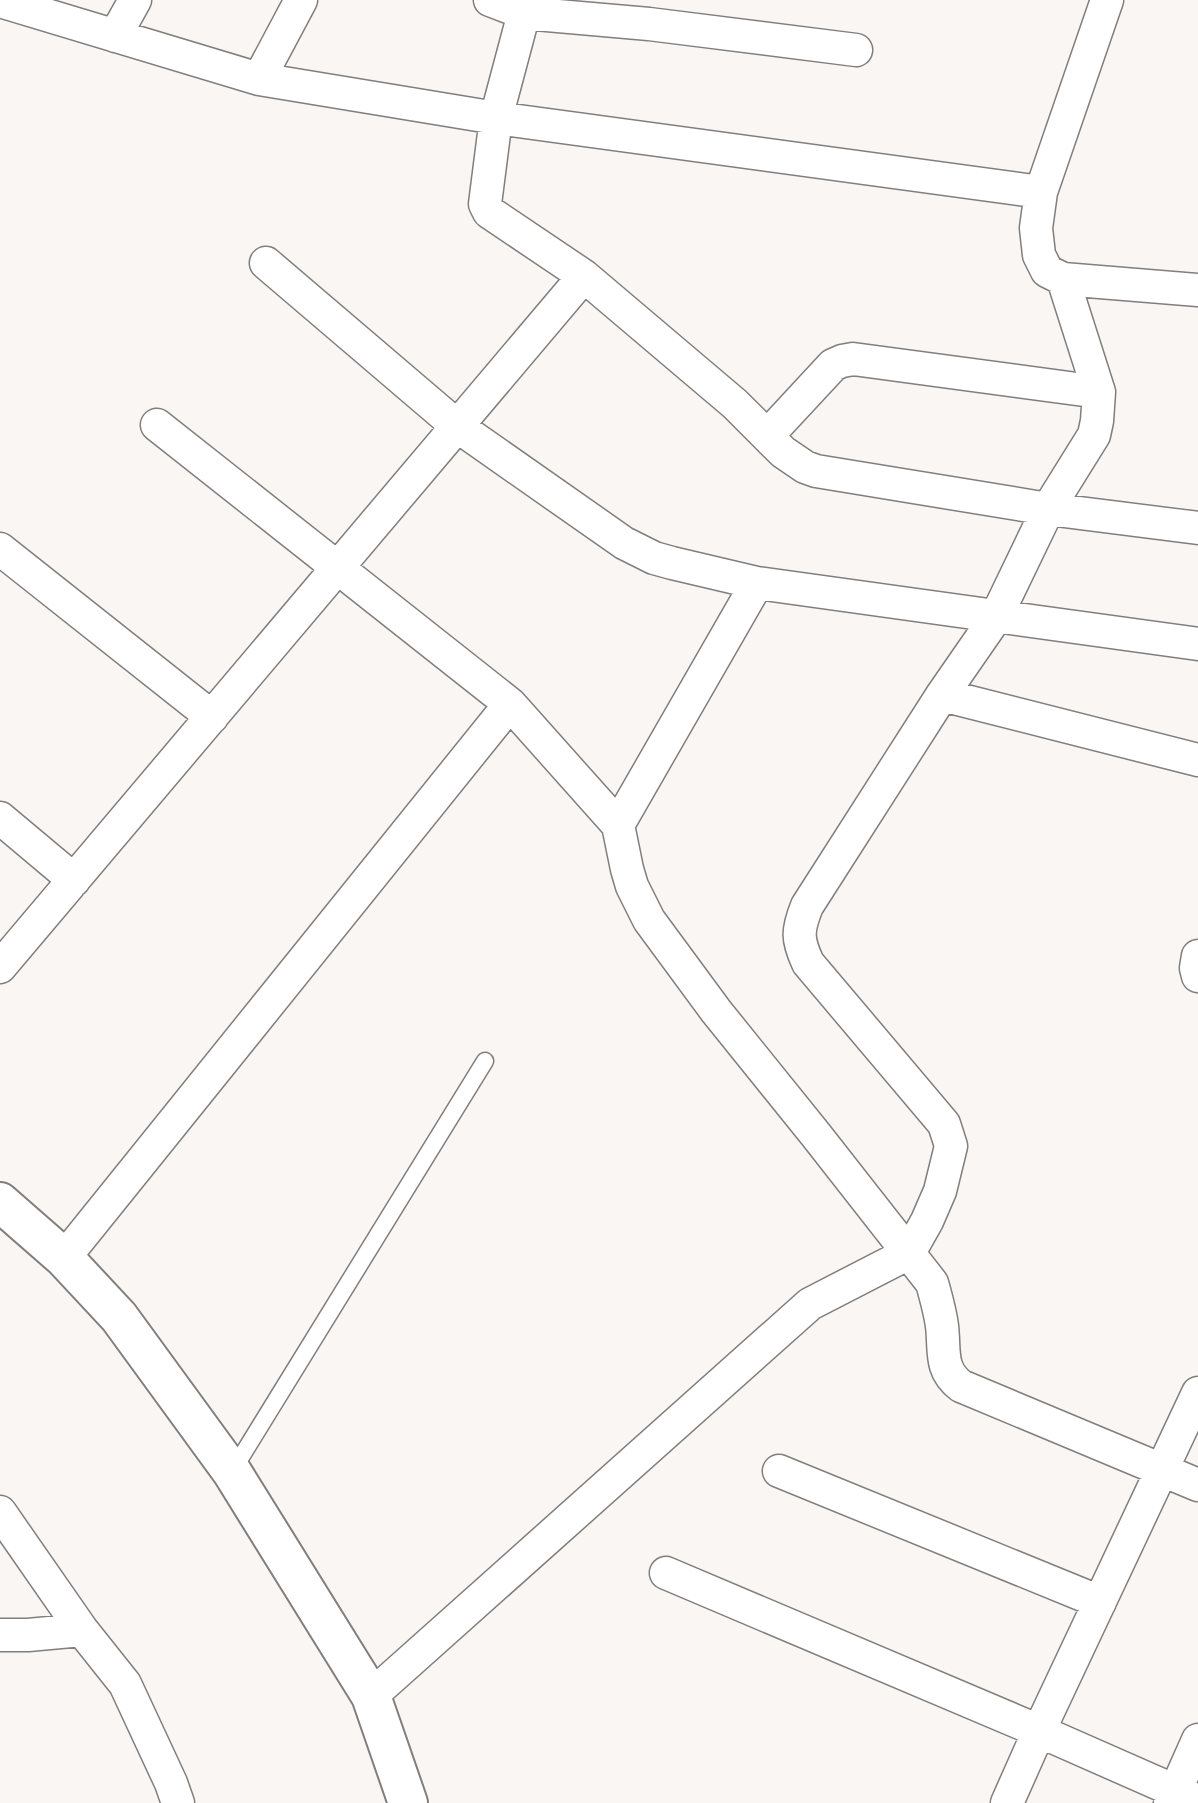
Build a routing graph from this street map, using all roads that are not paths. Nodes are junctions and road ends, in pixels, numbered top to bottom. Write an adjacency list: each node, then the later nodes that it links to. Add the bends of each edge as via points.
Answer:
1 (135, 0): 7 (street)
2 (301, 0): 9 (street)
3 (490, 0): 6 (street)
4 (1107, 0): 11 (street)
5 (0, 1): 7 (street)
6 (524, 13): 8 (street); 10 (street)
7 (116, 36): 9 (street)
8 (856, 50)
9 (259, 79): 10 (street)
10 (496, 118): 11 (street); 13 (street, via 485,204 489,212)
11 (1041, 192): 14 (street, via 1036,228 1039,255 1047,271)
12 (266, 263): 18 (street)
13 (584, 276): 18 (street); 19 (street)
14 (1063, 279): 15 (street); 16 (street)
15 (1198, 290)
16 (1099, 392): 19 (street, via 853,359 833,365); 20 (street, via 1094,435)
17 (157, 425): 23 (street)
18 (457, 426): 23 (street); 24 (street, via 624,543 654,558)
19 (767, 436): 20 (street, via 783,452 816,471)
20 (1048, 509): 21 (street); 25 (street)
21 (1198, 528)
22 (0, 549): 29 (street)
23 (338, 568): 28 (street); 29 (street)
24 (757, 583): 25 (street); 32 (street)
25 (996, 617): 26 (street); 27 (street)
26 (1198, 644)
27 (942, 695): 30 (street); 39 (street, via 807,906 800,924 800,944 808,963 944,1124 951,1146 940,1191)
28 (510, 704): 32 (street); 40 (street)
29 (212, 717): 33 (street)
30 (1198, 760)
31 (0, 818): 33 (street)
32 (618, 825): 39 (street, via 626,869 649,920)
33 (74, 880): 35 (street)
34 (1198, 956): 36 (street)
35 (0, 968)
36 (1198, 976)
37 (485, 1061): 44 (lane)
38 (0, 1202): 40 (main road)
39 (909, 1253): 43 (street, via 932,1283 950,1377 961,1386); 51 (street, via 810,1304)
40 (64, 1258): 44 (main road, via 118,1317)
41 (1198, 1394): 43 (street)
42 (779, 1471): 48 (street)
43 (1162, 1471): 45 (street); 48 (street)
44 (232, 1472): 51 (main road)
45 (1198, 1485)
46 (0, 1512): 49 (street)
47 (666, 1573): 52 (street)
48 (1100, 1602): 52 (street)
49 (82, 1630): 50 (street); 55 (street, via 125,1684)
50 (0, 1635)
51 (371, 1696): 56 (main road)
52 (1039, 1731): 54 (street); 57 (street)
53 (1198, 1740): 54 (street)
54 (1181, 1798)
55 (178, 1803)
56 (408, 1803)
57 (1007, 1803)

